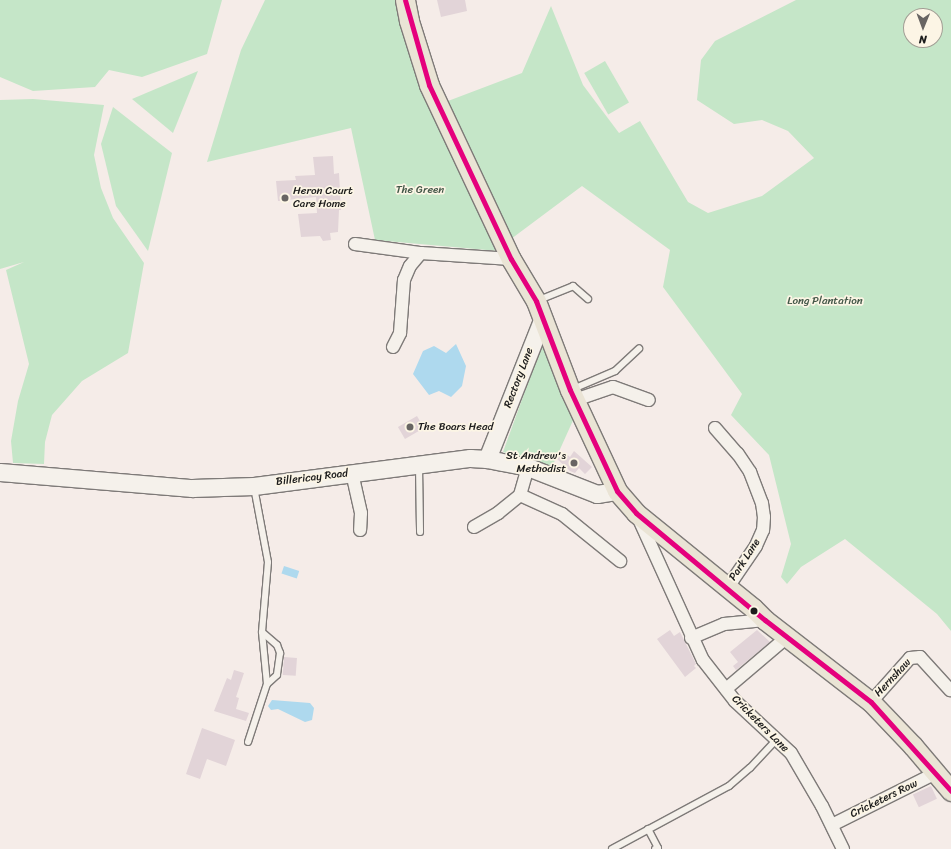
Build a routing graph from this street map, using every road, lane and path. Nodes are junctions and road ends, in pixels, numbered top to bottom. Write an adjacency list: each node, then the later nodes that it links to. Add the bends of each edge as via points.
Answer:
1 (405, 0): 4 (main road, via 429,85)
2 (355, 244): 3 (street)
3 (421, 253): 4 (street); 8 (street, via 410,266 404,280 400,333)
4 (511, 259): 6 (main road)
5 (588, 299): 6 (lane, via 573,286)
6 (536, 301): 7 (main road)
7 (542, 320): 10 (main road); 13 (street, Rectory Lane)
8 (393, 347)
9 (639, 349): 10 (lane, via 615,371)
10 (572, 395): 11 (street, via 613,387); 19 (main road)
11 (649, 400)
12 (715, 428): 26 (street, Park Lane, via 750,472 762,503 764,517 763,530 756,546)
13 (487, 459): 14 (street, Billericay Road, via 470,458); 15 (street, Billericay Road)
14 (419, 464): 17 (street, Billericay Road); 24 (lane)
15 (528, 468): 19 (street, Billericay Road, via 597,494); 20 (street)
16 (0, 472): 18 (street, Billericay Road, via 192,488)
17 (352, 473): 18 (street, Billericay Road); 23 (street, via 361,513)
18 (254, 486): 28 (lane, via 268,562)
19 (617, 490): 21 (main road)
20 (520, 495): 22 (street); 25 (street, via 562,514)
21 (636, 513): 26 (main road); 30 (street, Cricketers Lane)
22 (474, 527)
23 (360, 530)
24 (420, 532)
25 (620, 561)
26 (728, 587): 27 (main road)
27 (765, 620): 29 (main road); 30 (street, via 724,624)
28 (262, 632): 31 (lane); 31 (lane, via 278,645 280,654 277,675)
29 (787, 637): 32 (street); 34 (main road)
30 (691, 638): 32 (street, Cricketers Lane, via 703,660)
31 (267, 684): 36 (lane)
32 (726, 689): 35 (street, Cricketers Lane)
33 (950, 690): 34 (street, Hernshaw, via 920,657 910,658)
34 (871, 702): 37 (main road)
35 (777, 738): 39 (street, Cricketers Lane, via 807,778); 40 (lane, via 750,768 729,786)
36 (248, 742)
37 (936, 773): 38 (main road); 39 (street, Cricketers Row)
38 (951, 791)
39 (832, 825): 43 (street, Cricketers Lane)
40 (648, 829): 41 (lane); 42 (lane, via 658,848)
41 (612, 849)
42 (655, 849)
43 (843, 849)

